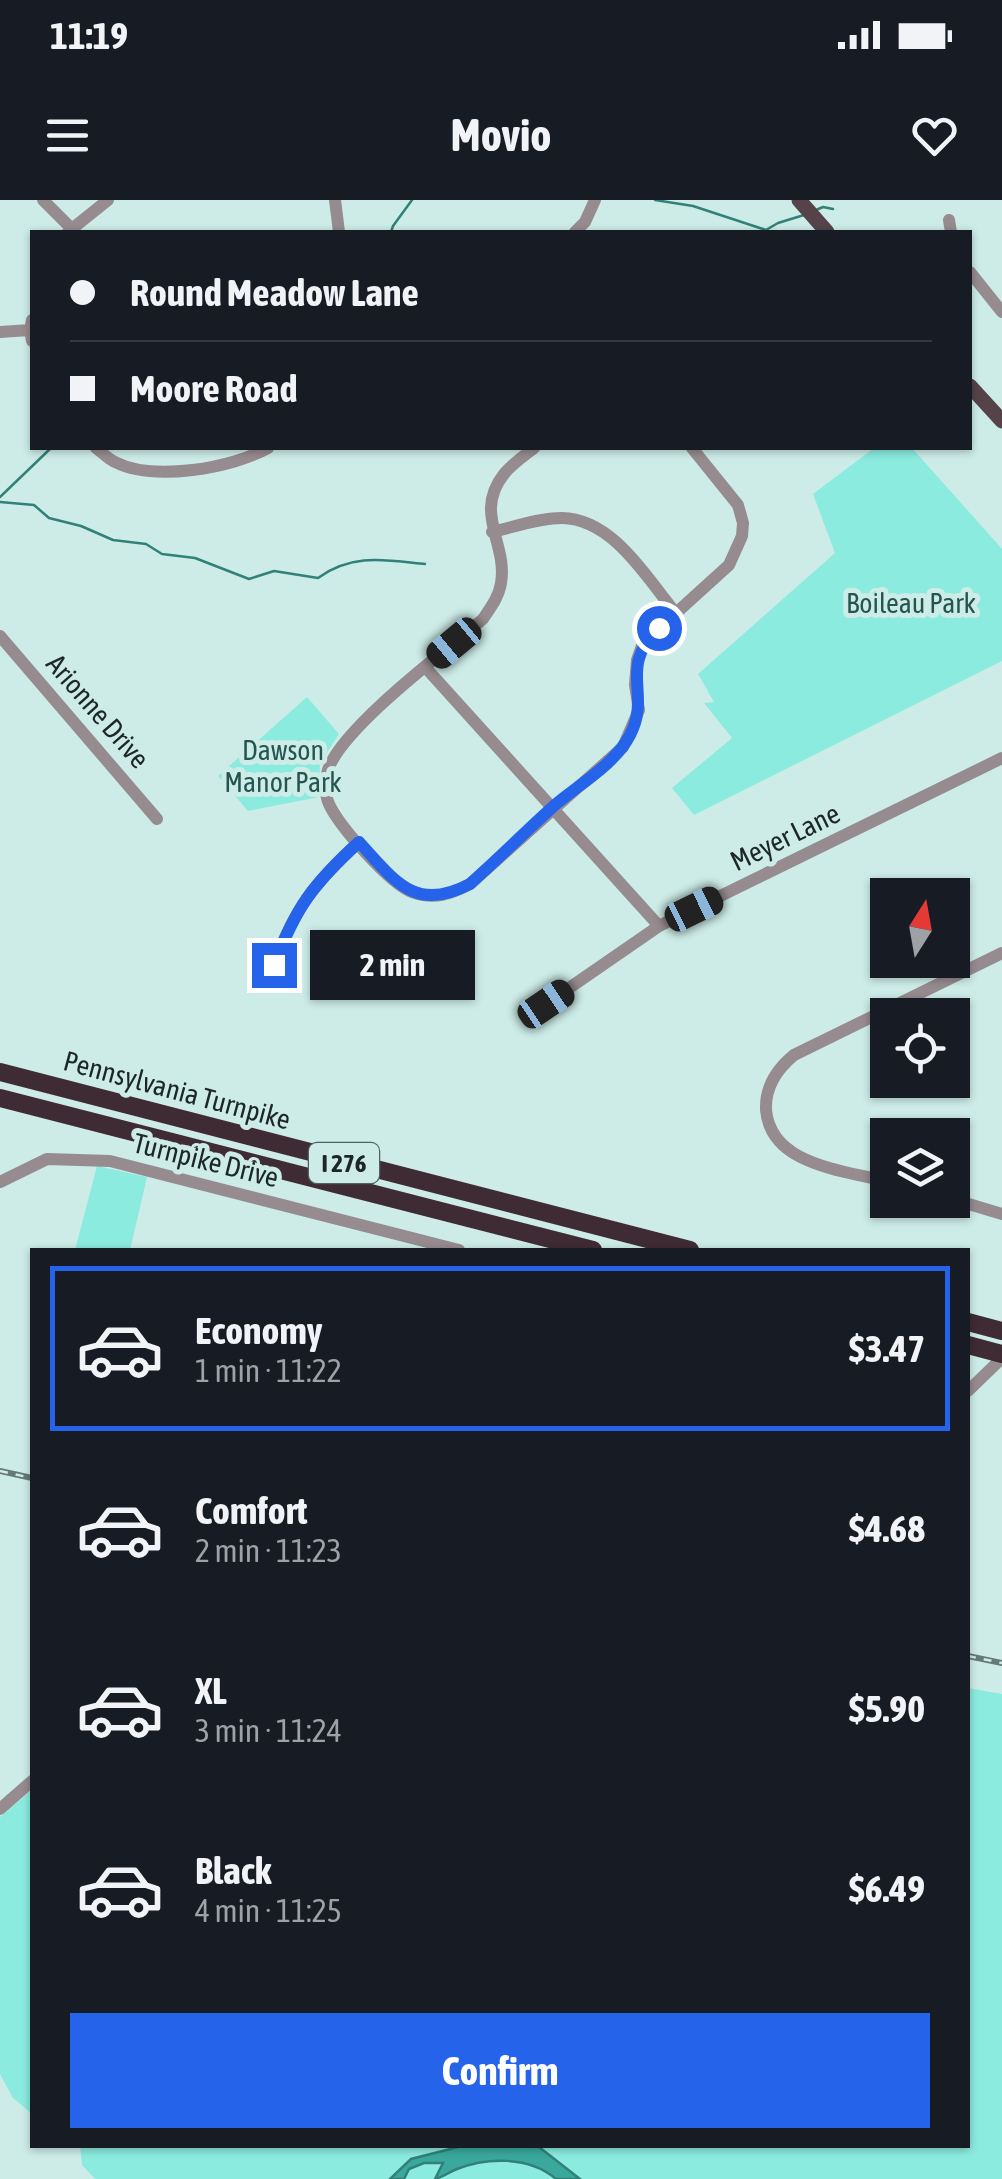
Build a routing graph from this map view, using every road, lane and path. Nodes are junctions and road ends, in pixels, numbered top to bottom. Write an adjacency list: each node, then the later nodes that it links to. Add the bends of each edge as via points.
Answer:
1 (43, 200): 6 (street)
2 (108, 200): 6 (street)
3 (335, 200): 7 (street)
4 (595, 200): 8 (street)
5 (806, 208): 9 (main road)
6 (70, 230)
7 (340, 230)
8 (577, 230)
9 (826, 230)
10 (972, 274): 11 (street)
11 (1002, 312)
12 (30, 330): 13 (street)
13 (0, 332)
14 (972, 388): 15 (main road)
15 (999, 412)
16 (99, 450): 17 (street, via 116,463 155,472 246,460)
17 (264, 450)
18 (532, 450): 20 (street, via 498,482)
19 (694, 450): 21 (street, via 738,505 742,536 729,565)
20 (492, 532): 21 (street, via 564,518 589,524 618,543); 23 (street, via 502,575 495,601)
21 (675, 612): 25 (street, via 643,643 639,710 623,748)
22 (0, 636): 26 (street, Arionne Drive)
23 (426, 668): 25 (street); 27 (street, via 336,752 326,772 330,806)
24 (1002, 758): 28 (street, Meyer Lane)
25 (552, 808): 27 (street, via 470,884 450,894 416,894 399,886); 28 (street)
26 (158, 819)
27 (359, 842): 30 (street, via 309,892)
28 (660, 926): 31 (street, Meyer Lane)
29 (1002, 953): 34 (street, via 779,1067 766,1102 777,1139 804,1160)
30 (270, 976)
31 (546, 1004)
32 (0, 1072): 40 (highway, Pennsylvania Turnpike / I 276)
33 (0, 1098): 39 (highway, Pennsylvania Turnpike / I 276)
34 (870, 1177)
35 (0, 1182): 38 (street, Turnpike Drive, via 47,1159 110,1161)
36 (970, 1204): 37 (street)
37 (1002, 1214)
38 (451, 1248)
39 (586, 1248)
40 (682, 1248)
41 (970, 1323): 42 (highway)
42 (1002, 1331)
43 (970, 1346): 44 (highway)
44 (999, 1360): 45 (street)
45 (970, 1384)
46 (30, 1783): 47 (street)
47 (0, 1809)

